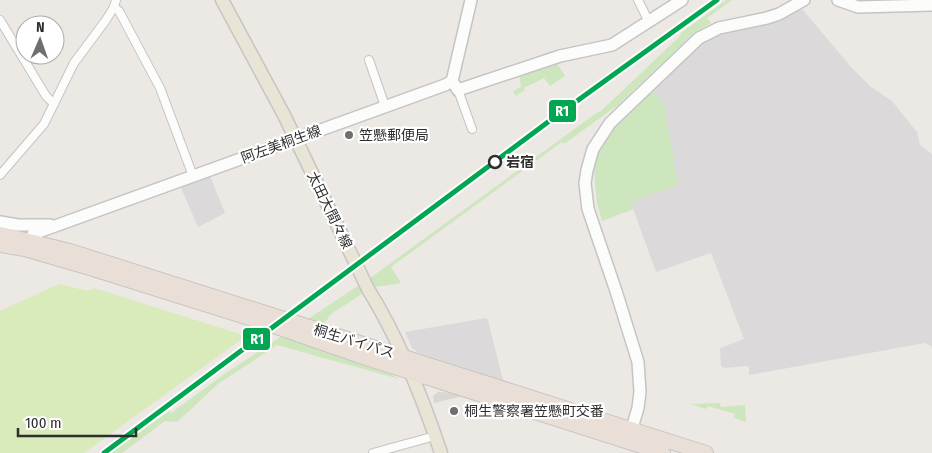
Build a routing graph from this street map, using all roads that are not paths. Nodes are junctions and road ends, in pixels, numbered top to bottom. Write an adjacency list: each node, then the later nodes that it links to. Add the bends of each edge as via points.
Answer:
1 (222, 0): 16 (main road, 太田大間々線)
2 (471, 0): 12 (street)
3 (638, 0): 10 (street)
4 (682, 0): 10 (street, 阿左美桐生線)
5 (804, 0): 29 (street, via 779,14 728,25 699,38 610,123 593,149 585,183 588,208 638,362 640,392)
6 (838, 0): 8 (street, via 858,8)
7 (116, 4): 13 (street, via 77,59); 18 (street, via 160,88)
8 (932, 5)
9 (0, 20): 13 (street)
10 (649, 22): 12 (street, 阿左美桐生線, via 612,45)
11 (369, 60): 14 (street)
12 (455, 86): 14 (street, 阿左美桐生線, via 445,85); 15 (street)
13 (54, 104): 17 (street, via 41,129)
14 (385, 106): 16 (street, 阿左美桐生線)
15 (472, 128)
16 (296, 139): 18 (street, 阿左美桐生線); 26 (main road, 太田大間々線)
17 (0, 175)
18 (193, 176): 20 (street, 阿左美桐生線)
19 (0, 222): 20 (street)
20 (59, 224): 22 (street, 阿左美桐生線)
21 (0, 234): 24 (highway, 桐生バイパス, via 70,251)
22 (32, 234)
23 (0, 245): 24 (highway, 桐生バイパス, via 58,258)
24 (270, 320): 25 (highway, 桐生バイパス)
25 (300, 329): 26 (highway, 桐生バイパス); 27 (highway, 桐生バイパス)
26 (403, 356): 27 (main road, 太田大間々線); 29 (highway, 桐生バイパス)
27 (409, 371): 28 (main road, 太田大間々線); 29 (highway, 桐生バイパス)
28 (435, 436): 30 (street); 31 (main road, 太田大間々線)
29 (629, 436): 32 (highway, 桐生バイパス); 33 (highway, 桐生バイパス)
30 (372, 453)
31 (441, 453)
32 (663, 453)
33 (706, 453)

